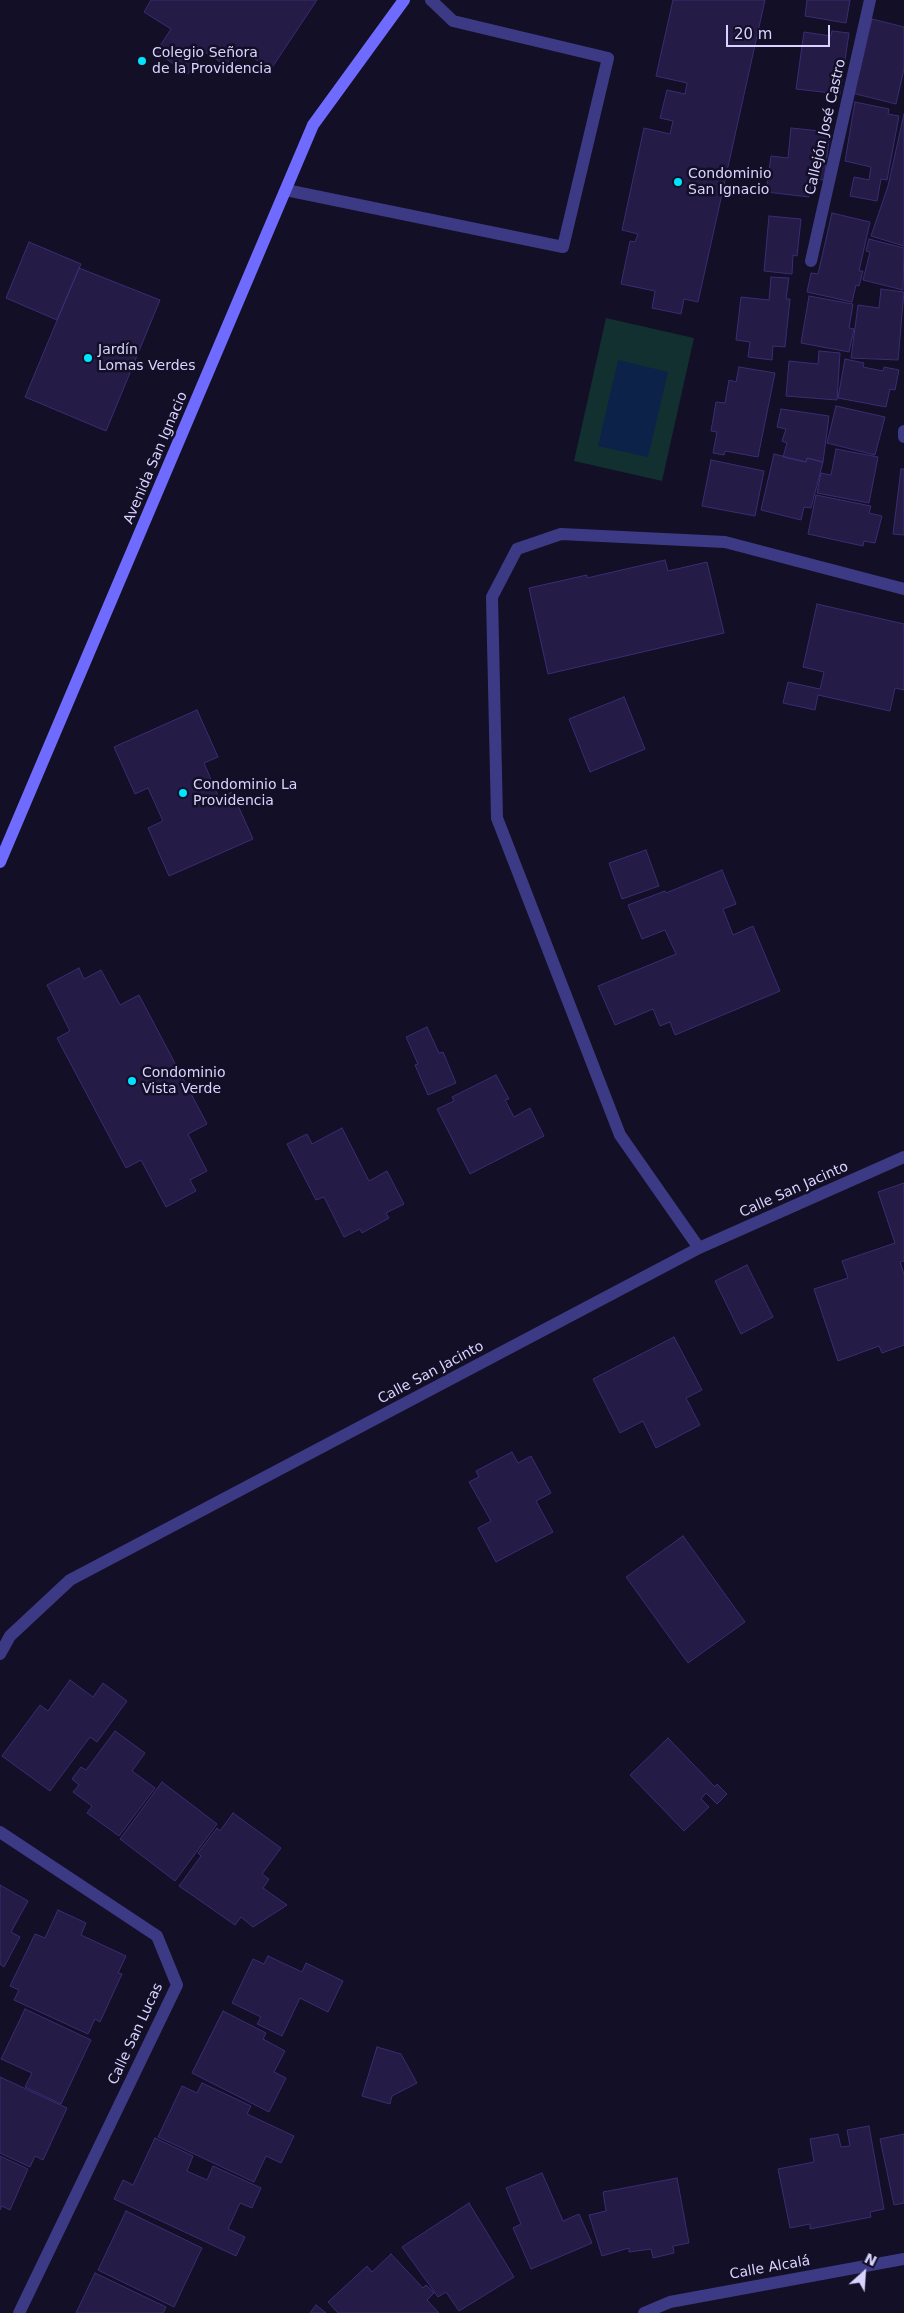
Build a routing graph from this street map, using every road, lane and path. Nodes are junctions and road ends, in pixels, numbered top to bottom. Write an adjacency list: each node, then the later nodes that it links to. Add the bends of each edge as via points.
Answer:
1 (404, 0): 4 (street, Avenida San Ignacio, via 313,125)
2 (431, 0): 4 (street, via 453,21 608,58 563,247)
3 (870, 0): 5 (street, Callejón José Castro)
4 (286, 190): 9 (street, Avenida San Ignacio)
5 (811, 261)
6 (904, 431): 7 (street)
7 (904, 437)
8 (904, 589): 11 (street, via 725,542 561,534 517,549 492,597 497,818 620,1135)
9 (0, 862)
10 (904, 1157): 11 (street, Calle San Jacinto)
11 (699, 1248): 12 (street, Calle San Jacinto, via 70,1580 10,1636)
12 (0, 1654)
13 (0, 1832): 16 (street, Calle San Lucas, via 157,1936 177,1985)
14 (904, 2259): 15 (street, Calle Alcalá)
15 (673, 2307): 17 (street, Calle Alcalá)
16 (19, 2313)
17 (644, 2313)

